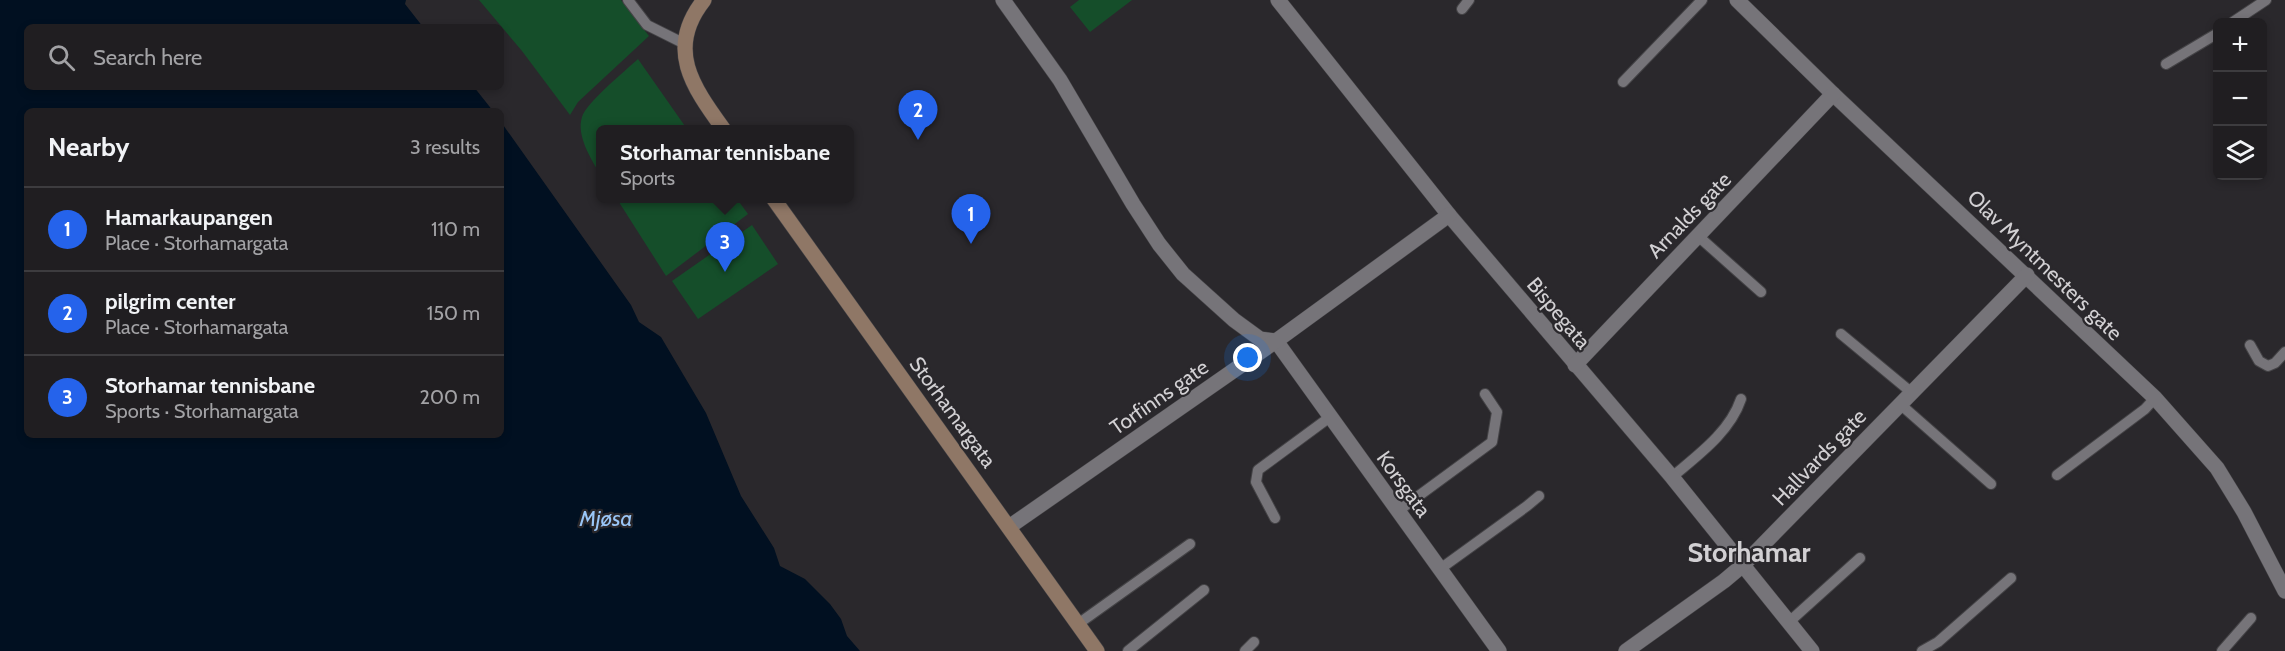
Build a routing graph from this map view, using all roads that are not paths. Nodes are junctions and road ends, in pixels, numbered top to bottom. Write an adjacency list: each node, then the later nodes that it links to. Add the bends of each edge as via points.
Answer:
1 (628, 0): 10 (lane, via 646,25)
2 (704, 0): 10 (main road, via 696,10)
3 (1003, 0): 21 (street, via 1060,80 1133,204 1183,274 1260,339)
4 (1278, 0): 16 (street, Bispegata)
5 (1702, 0): 12 (lane)
6 (1737, 0): 13 (street, Olav Myntmesters gate)
7 (2266, 0): 8 (lane)
8 (2239, 18)
9 (2213, 35): 11 (lane)
10 (684, 43): 14 (main road, via 690,76)
11 (2166, 64)
12 (1623, 82)
13 (1833, 94): 17 (street, Arnalds gate); 18 (street, Olav Myntmesters gate)
14 (721, 125)
15 (778, 203): 37 (main road, Storhamargata)
16 (1449, 215): 21 (street, Torfinns gate); 24 (street, Bispegata)
17 (1698, 236): 19 (lane); 24 (street, Arnalds gate)
18 (2027, 274): 25 (street, Hallvards gate); 27 (street, Olav Myntmesters gate)
19 (1761, 292)
20 (1841, 334): 25 (lane)
21 (1276, 341): 30 (street, Korsgata); 37 (street, Torfinns gate)
22 (2250, 345): 23 (lane, via 2259,361 2268,366)
23 (2285, 352)
24 (1575, 365): 32 (street, Bispegata)
25 (1911, 392): 29 (street, Hallvards gate)
26 (1485, 394): 35 (lane, via 1497,412 1492,442)
27 (2155, 398): 31 (lane); 44 (street, Olav Myntmesters gate, via 2217,468)
28 (1741, 399): 32 (lane, via 1728,426)
29 (1900, 404): 33 (lane); 40 (street, Hallvards gate)
30 (1330, 417): 35 (street, Korsgata); 36 (lane, via 1257,470 1256,482)
31 (2057, 475)
32 (1672, 477): 40 (street, Bispegata)
33 (1991, 484)
34 (1539, 496): 41 (lane)
35 (1398, 511): 41 (street, Korsgata)
36 (1275, 518)
37 (1009, 526): 47 (main road, Storhamargata)
38 (1190, 544): 47 (lane)
39 (1860, 558): 46 (lane)
40 (1743, 565): 46 (street, Bispegata); 53 (street, Hallvards gate)
41 (1440, 569): 52 (street, Korsgata)
42 (2011, 578): 55 (lane, via 1938,642)
43 (1204, 590): 50 (lane)
44 (2285, 591)
45 (2251, 618): 56 (lane)
46 (1789, 622): 54 (street, Bispegata)
47 (1078, 624): 49 (main road, Storhamargata)
48 (1254, 642): 51 (lane)
49 (1097, 651)
50 (1128, 651)
51 (1245, 651)
52 (1499, 651)
53 (1626, 651)
54 (1812, 651)
55 (1922, 651)
56 (2222, 651)

